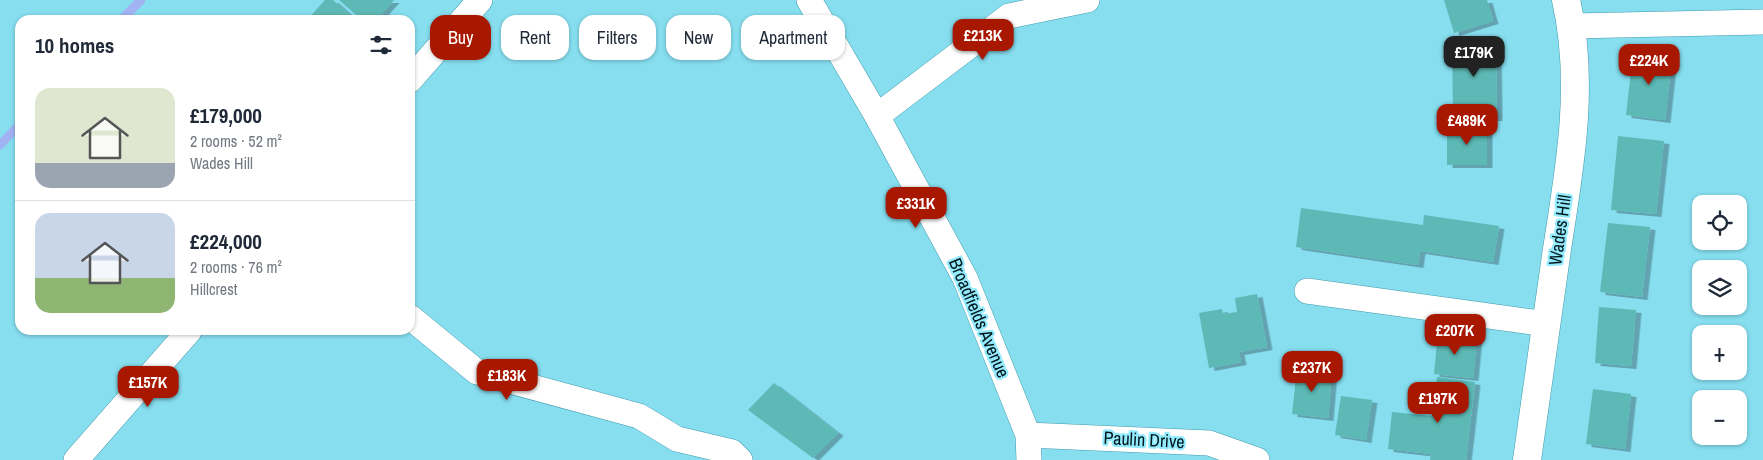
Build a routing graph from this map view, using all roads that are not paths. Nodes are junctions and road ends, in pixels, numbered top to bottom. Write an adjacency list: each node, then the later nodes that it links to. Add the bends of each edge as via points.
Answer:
1 (480, 0): 7 (street)
2 (809, 0): 8 (street, Broadfields Avenue)
3 (1087, 0): 8 (street, via 1009,16)
4 (1566, 0): 6 (street, Wades Hill)
5 (1763, 22): 6 (street)
6 (1572, 26): 11 (street, Wades Hill, via 1576,79 1571,154)
7 (415, 74)
8 (877, 116): 13 (street, Broadfields Avenue, via 965,278)
9 (1307, 291): 11 (street)
10 (415, 321): 15 (street, via 477,372 639,416 677,439 732,452)
11 (1546, 324): 18 (street, Wades Hill)
12 (186, 335): 14 (street)
13 (1028, 434): 16 (street, Broadfields Avenue); 17 (street, Paulin Drive, via 1209,443)
14 (76, 460)
15 (740, 460)
16 (1029, 460)
17 (1257, 460)
18 (1527, 460)

